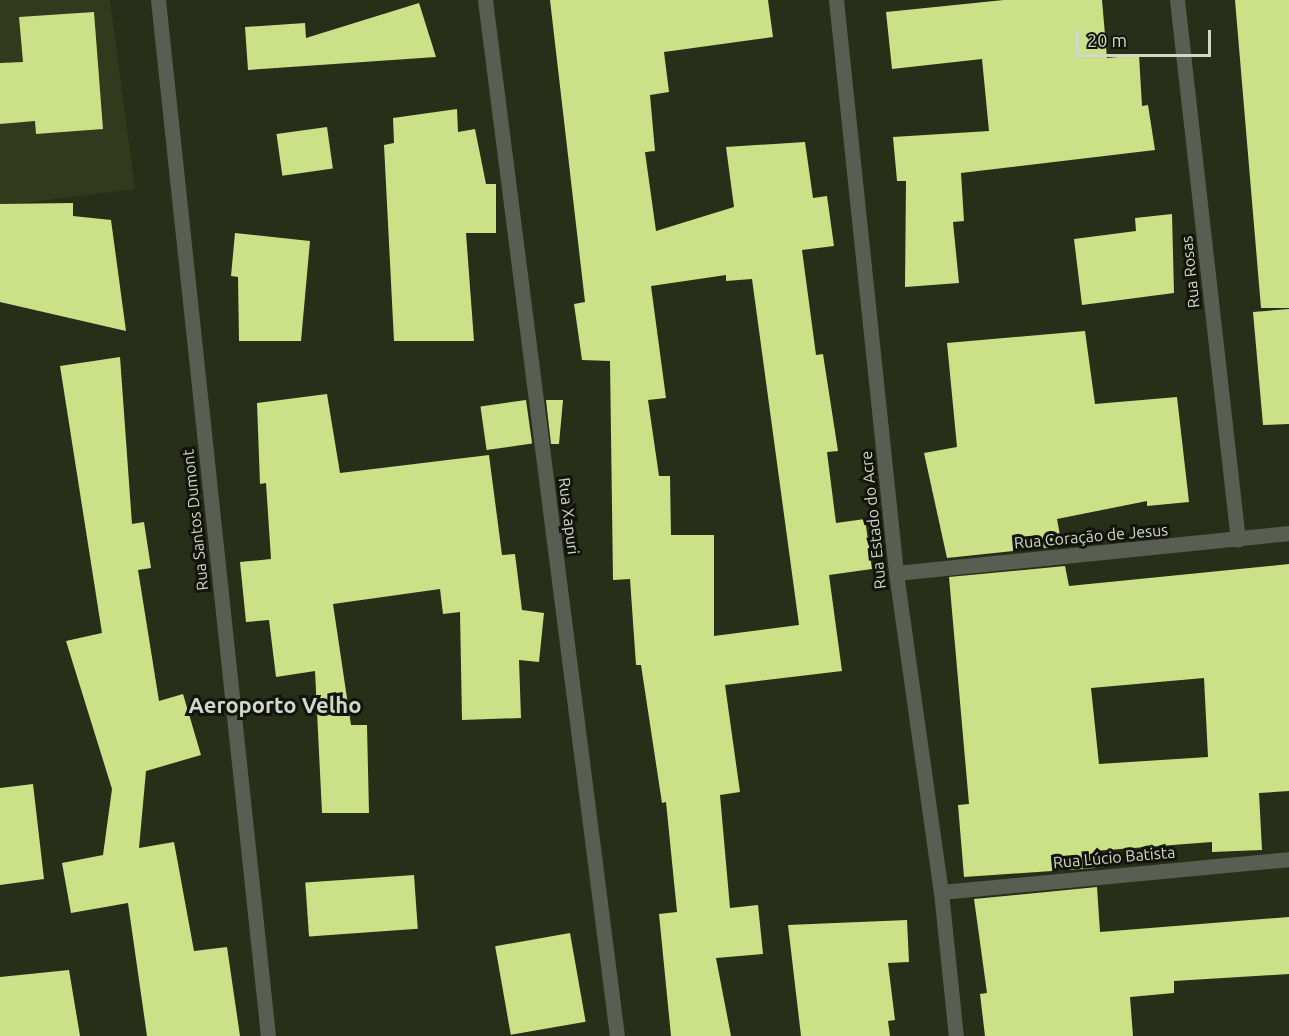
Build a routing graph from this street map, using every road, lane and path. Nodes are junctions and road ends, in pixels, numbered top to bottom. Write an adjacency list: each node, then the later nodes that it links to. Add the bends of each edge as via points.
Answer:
1 (158, 0): 10 (street, Rua Santos Dumont)
2 (485, 0): 11 (street, Rua Xapuri)
3 (836, 0): 7 (street, Rua Estado do Acre)
4 (1177, 0): 6 (street, Rua Rosas)
5 (1289, 533): 6 (street, Rua Coração de Jesus)
6 (1238, 540): 7 (street, Rua Coração de Jesus)
7 (896, 573): 9 (street, Rua Estado do Acre)
8 (1289, 859): 9 (street, Rua Lúcio Batista)
9 (941, 892): 12 (street, Rua Estado do Acre)
10 (268, 1036)
11 (617, 1036)
12 (956, 1036)

